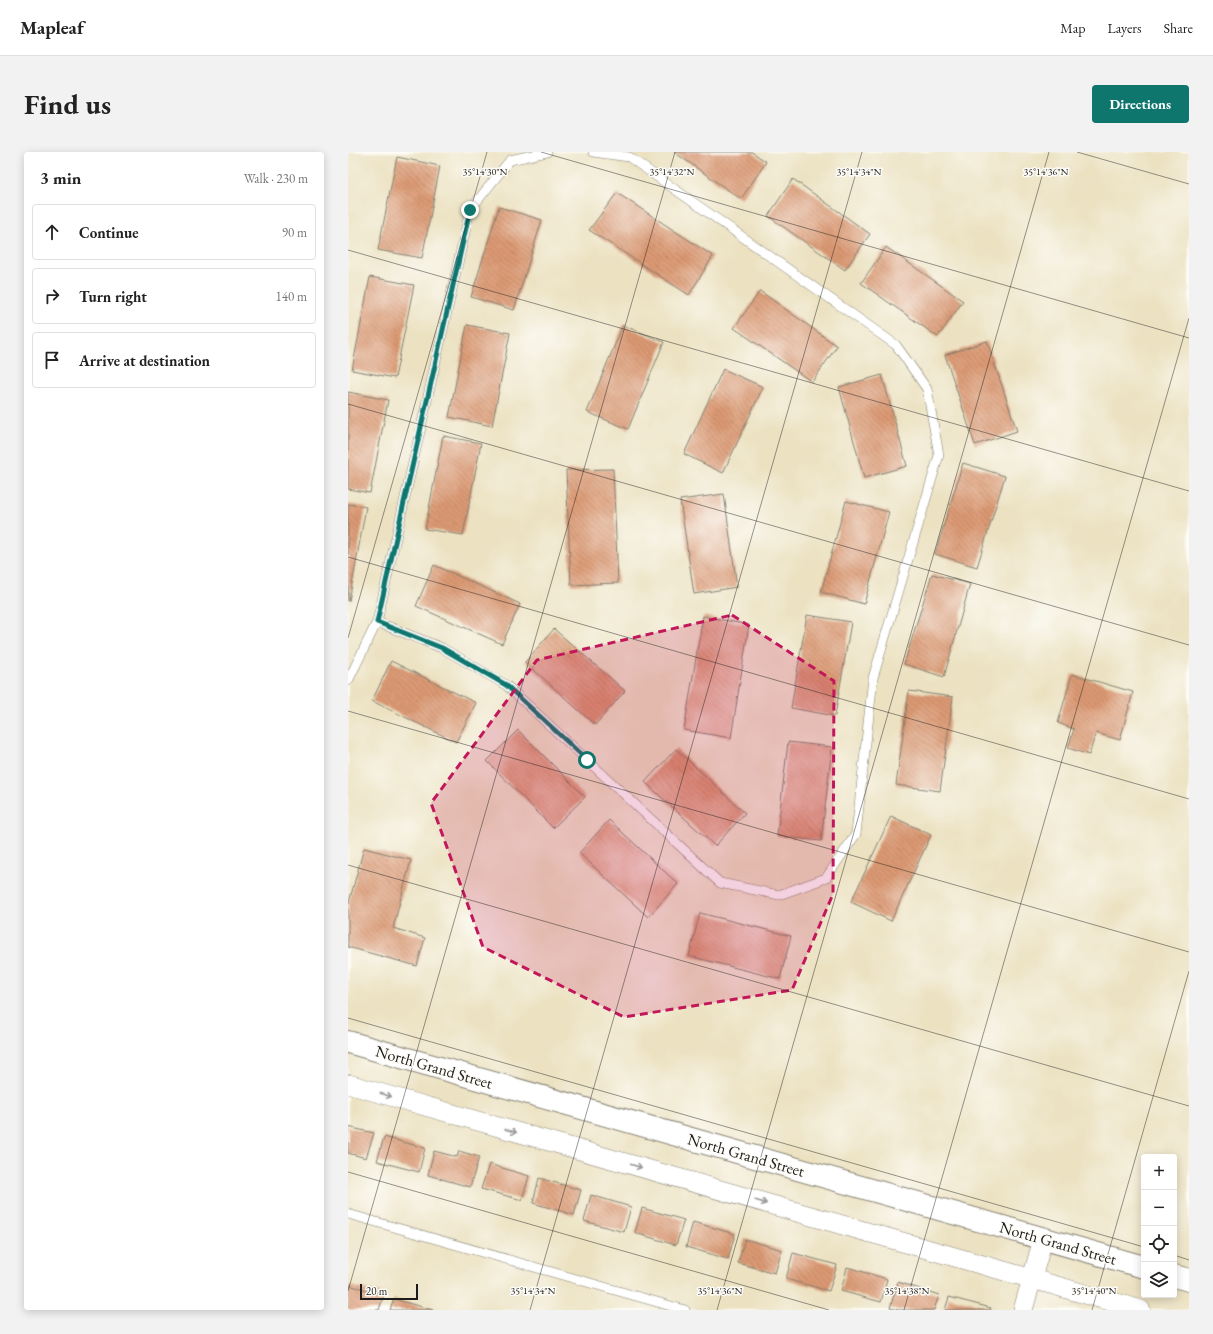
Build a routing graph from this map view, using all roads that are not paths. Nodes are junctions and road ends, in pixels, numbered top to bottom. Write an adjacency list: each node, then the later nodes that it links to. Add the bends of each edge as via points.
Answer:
1 (547, 152): 3 (lane, via 510,160 470,210)
2 (593, 152): 3 (lane, via 629,157 896,344 927,389 939,455 873,678 856,834 826,878 778,894 720,883 506,685 442,648)
3 (377, 622): 4 (lane)
4 (348, 681)
5 (348, 1042): 8 (main road, North Grand Street)
6 (348, 1084): 11 (street, one-way to 11)
7 (348, 1214): 13 (lane)
8 (1043, 1239): 9 (main road, North Grand Street); 11 (street)
9 (1141, 1266)
10 (1177, 1277): 12 (main road)
11 (1032, 1279): 14 (street); 15 (street)
12 (1189, 1280)
13 (685, 1310)
14 (1023, 1310)
15 (1141, 1310)

